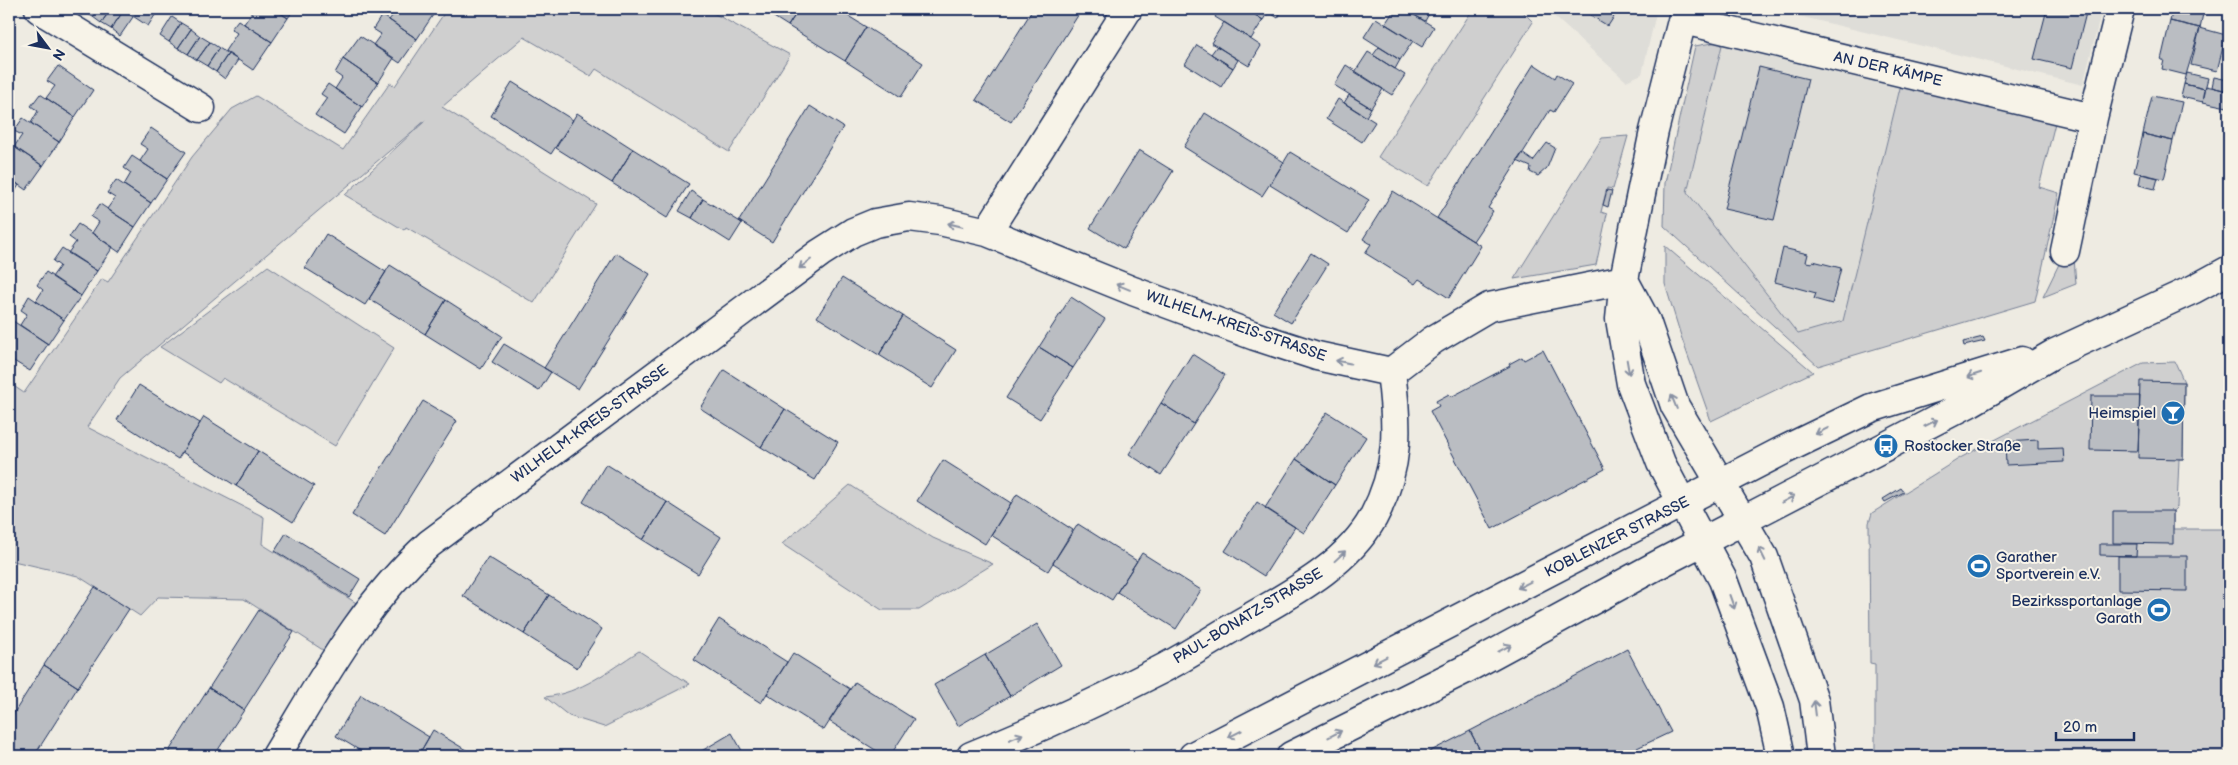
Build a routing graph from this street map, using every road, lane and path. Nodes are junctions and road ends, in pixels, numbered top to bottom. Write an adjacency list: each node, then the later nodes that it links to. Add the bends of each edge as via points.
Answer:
1 (39, 9): 5 (street)
2 (2120, 9): 6 (street)
3 (1123, 11): 7 (street)
4 (1684, 14): 6 (street, AN DER KÄMPE); 10 (street, via 1654,131)
5 (201, 108)
6 (2093, 118): 8 (street)
7 (987, 232): 12 (street, WILHELM-KREIS-STRASSE, one-way to 7, via 1317,356 1255,336 1132,291); 17 (street, WILHELM-KREIS-STRASSE, one-way to 17, via 909,217 875,223 853,232 562,444 414,557 392,580 344,643)
8 (2065, 251)
9 (2229, 270): 11 (street, KOBLENZER STRASSE)
10 (1624, 280): 12 (street, via 1490,308 1433,340); 13 (street, one-way to 10, via 1674,406 1646,322); 14 (street, one-way to 14, via 1620,319 1631,384 1661,463)
11 (2055, 353): 13 (street, KOBLENZER STRASSE, one-way to 13, via 1870,408); 15 (street, KOBLENZER STRASSE, one-way to 11, via 1971,402)
12 (1391, 372): 18 (street, PAUL-BONATZ-STRASSE, one-way to 12, via 1049,724 1160,670 1326,570 1372,520 1394,464 1396,411)
13 (1720, 484): 14 (street, KOBLENZER STRASSE); 15 (street)
14 (1682, 503): 16 (street); 19 (street, KOBLENZER STRASSE, one-way to 19)
15 (1744, 521): 16 (street, KOBLENZER STRASSE); 22 (street, one-way to 15, via 1814,700 1764,557)
16 (1705, 542): 20 (street, KOBLENZER STRASSE, one-way to 16, via 1462,671); 21 (street, one-way to 21, via 1723,580 1770,707)
17 (284, 754)
18 (971, 756)
19 (1193, 756)
20 (1291, 756)
21 (1781, 756)
22 (1821, 756)

